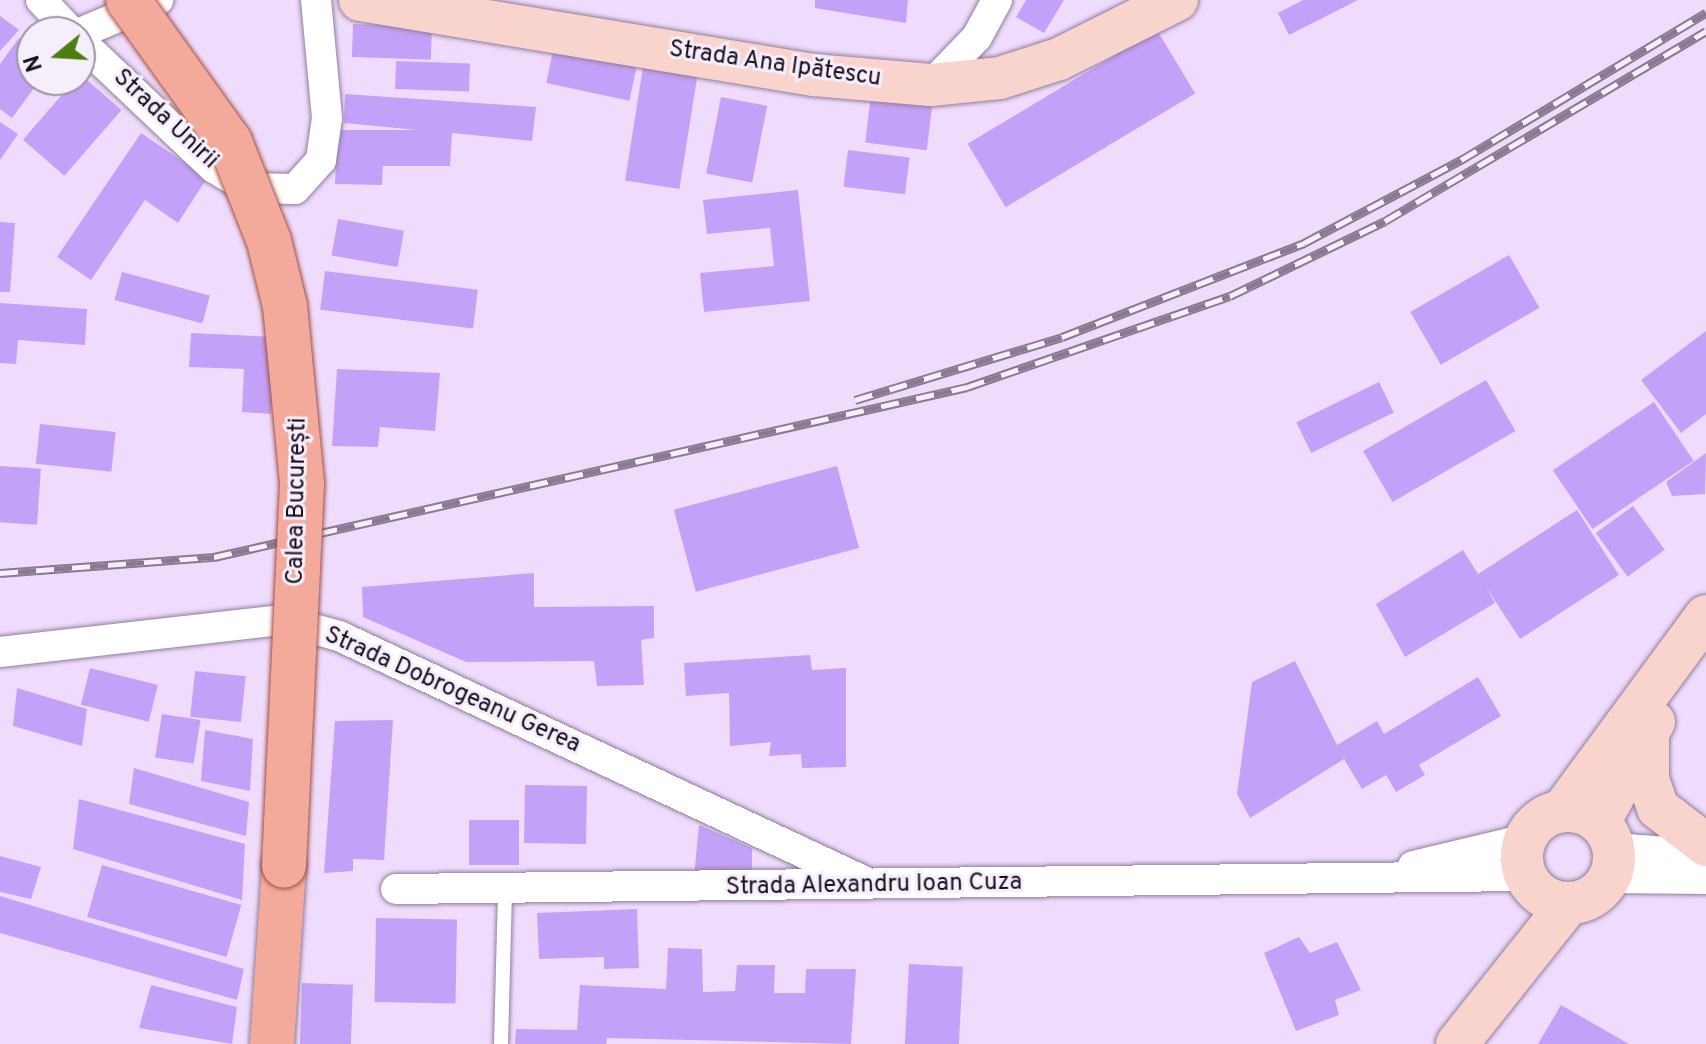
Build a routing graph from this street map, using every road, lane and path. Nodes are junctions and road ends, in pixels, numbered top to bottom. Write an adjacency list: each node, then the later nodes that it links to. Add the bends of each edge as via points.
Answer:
1 (41, 0): 8 (street)
2 (128, 0): 25 (main road, Calea București, bridge, via 230,142 269,241 294,362 302,484)
3 (158, 0): 9 (street)
4 (316, 0): 10 (street, Strada Unirii, via 327,118 321,160 295,189 247,188 214,168)
5 (360, 0): 11 (main road, Strada Ana Ipătescu, via 814,75)
6 (997, 0): 11 (street, via 977,37)
7 (1177, 0): 11 (main road, Strada Ana Ipătescu, via 1059,59 1000,78)
8 (56, 16)
9 (96, 26)
10 (96, 56)
11 (931, 85)
12 (1706, 616): 14 (main road)
13 (0, 652): 21 (street, Strada Dobrogeanu Gerea, via 248,620 296,624 339,636)
14 (1677, 660): 15 (main road); 16 (main road)
15 (1648, 737): 16 (main road); 17 (main road, via 1648,779 1658,808)
16 (1596, 840): 18 (street); 19 (main road, via 1547,816); 20 (street); 24 (main road, via 1585,900)
17 (1706, 845)
18 (1706, 855)
19 (1528, 866): 21 (street, Strada Alexandru Ioan Cuza, via 1353,880); 24 (main road); 27 (main road)
20 (1706, 879)
21 (877, 887): 23 (street, Strada Alexandru Ioan Cuza)
22 (396, 889): 23 (street, Strada Alexandru Ioan Cuza)
23 (505, 889): 26 (lane)
24 (1569, 903): 27 (main road)
25 (272, 1044)
26 (501, 1044)
27 (1456, 1044)

